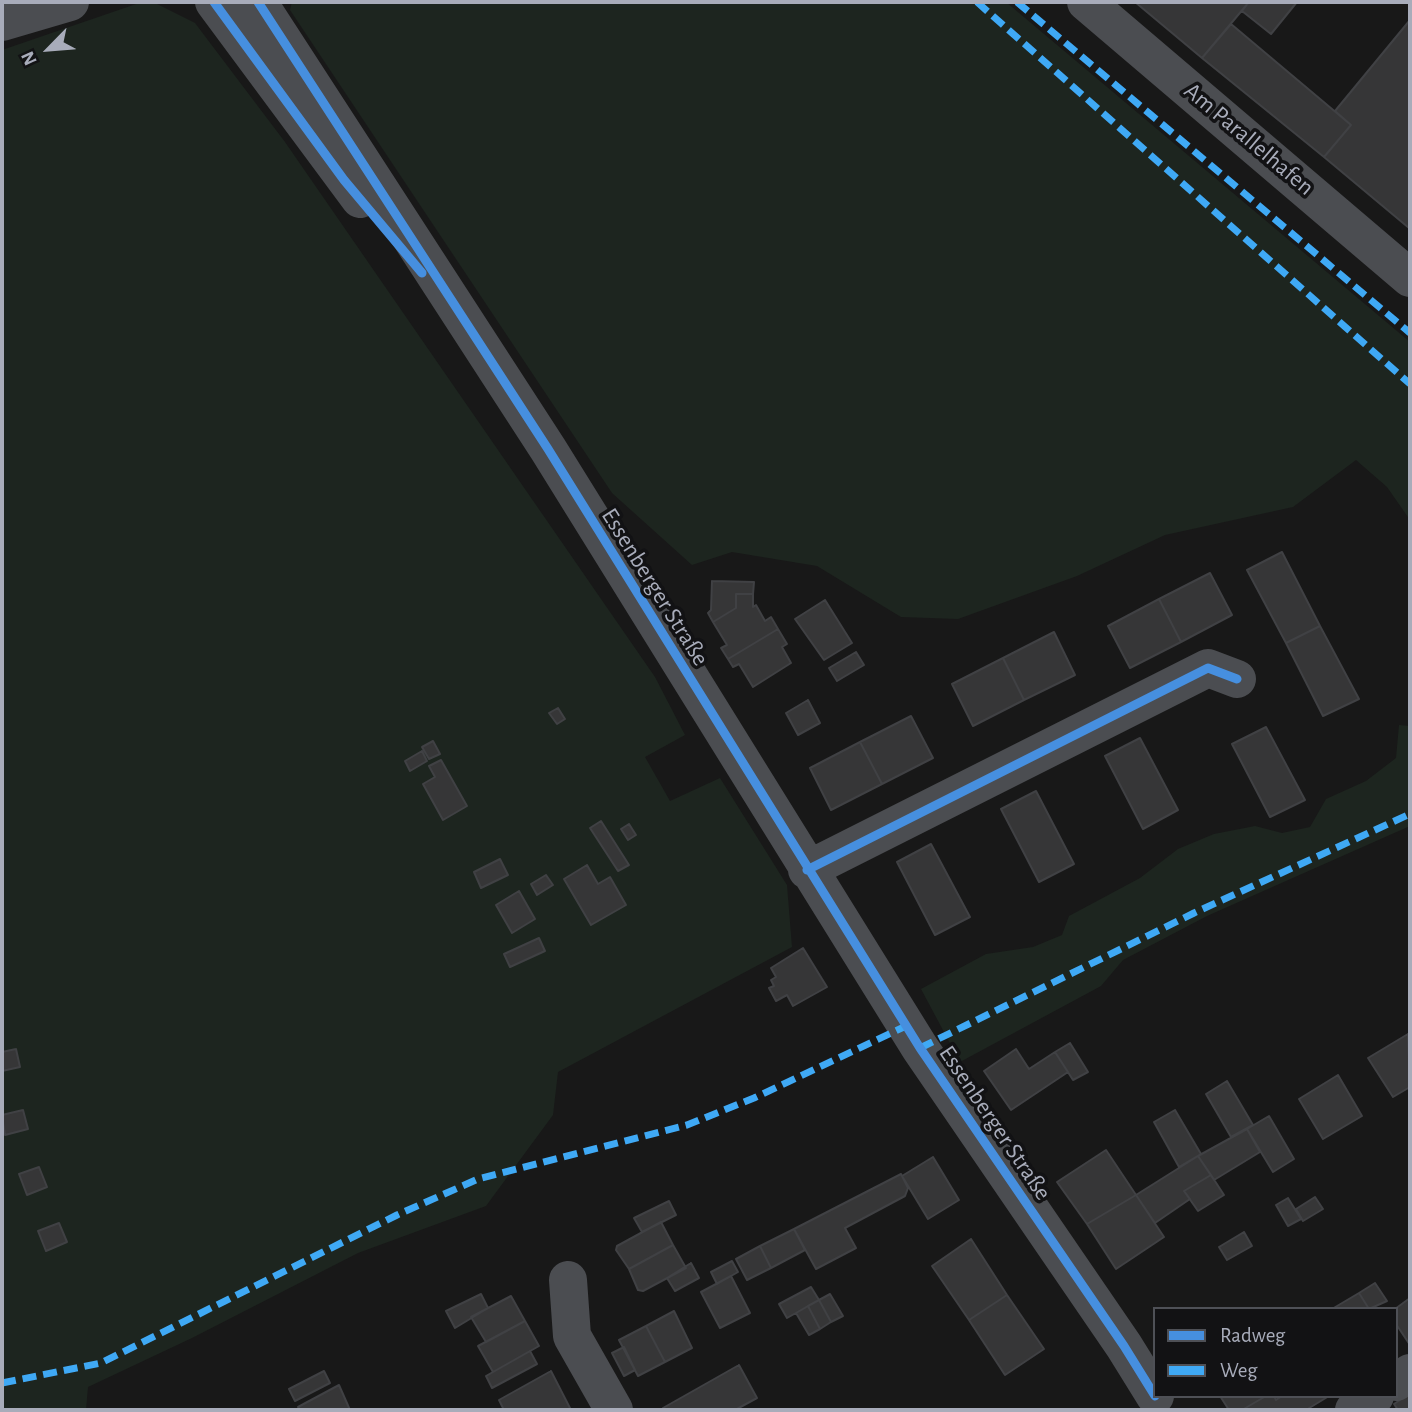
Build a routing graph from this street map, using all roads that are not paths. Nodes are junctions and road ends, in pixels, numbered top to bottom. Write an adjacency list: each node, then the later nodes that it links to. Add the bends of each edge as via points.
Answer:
1 (70, 2): 5 (street)
2 (214, 2): 7 (street, Essenberger Straße, via 344,180)
3 (258, 2): 7 (street, Essenberger Straße)
4 (1086, 2): 6 (street, Am Parallelhafen)
5 (2, 22)
6 (1410, 278)
7 (467, 326): 9 (street, Essenberger Straße)
8 (1237, 679): 9 (street, via 1208,668)
9 (807, 870): 11 (street, Essenberger Straße, via 920,1048)
10 (568, 1280): 13 (street, via 572,1336)
11 (1153, 1393)
12 (1372, 1398): 14 (street)
13 (614, 1410)
14 (1354, 1410)

